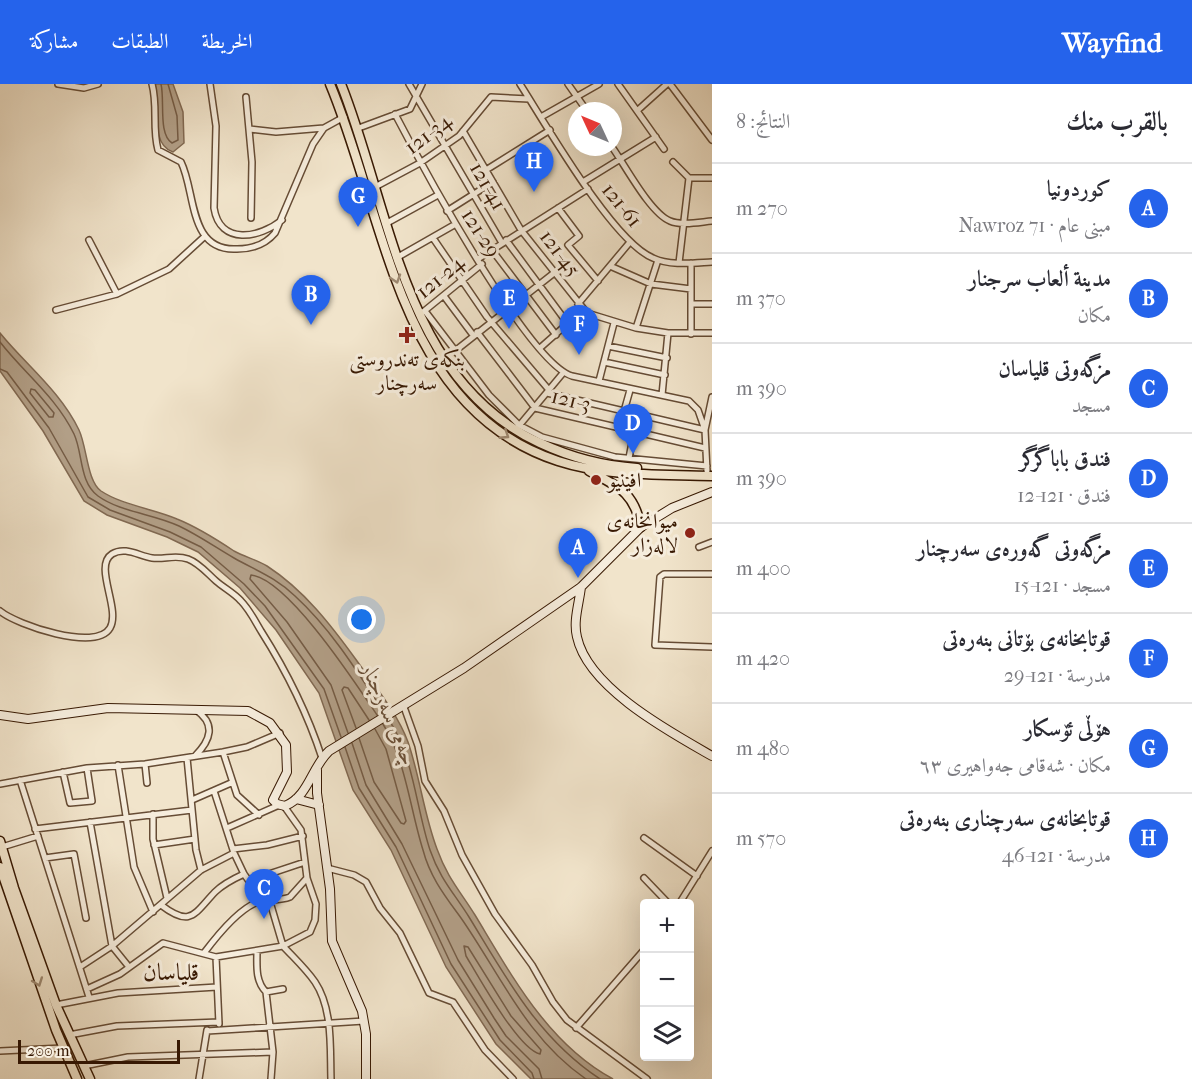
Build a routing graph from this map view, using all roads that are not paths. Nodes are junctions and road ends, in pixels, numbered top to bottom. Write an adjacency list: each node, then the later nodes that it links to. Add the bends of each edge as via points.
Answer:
1 (58, 84): 2 (street, via 84,88)
2 (98, 84)
3 (152, 84): 54 (street, via 158,148 181,162)
4 (210, 84): 48 (street, via 216,108 214,208 218,221 230,233 247,236 269,229)
5 (330, 84): 21 (main road)
6 (341, 84): 25 (main road)
7 (409, 84): 16 (street, 121-41)
8 (422, 84): 16 (street)
9 (520, 84): 17 (street, 121-61)
10 (568, 84): 15 (street)
11 (599, 84): 15 (street)
12 (618, 84): 19 (street)
13 (668, 84): 19 (street); 29 (street)
14 (246, 96): 24 (street)
15 (576, 96): 18 (street); 22 (street)
16 (416, 97): 20 (street, via 410,109); 30 (street, 121-41)
17 (529, 99): 22 (street, 121-61); 27 (street, 121-34, via 491,97)
18 (580, 102)
19 (638, 110): 28 (street)
20 (395, 114): 25 (street); 35 (street, 121-29)
21 (344, 117): 23 (street); 25 (main road)
22 (541, 117): 26 (street, 121-61)
23 (324, 128): 24 (street, via 276,132); 48 (street, via 301,170)
24 (250, 129): 47 (street)
25 (354, 130): 41 (main road); 113 (main road, one-way to 113, via 396,281 412,320 445,378 468,406 512,440)
26 (550, 130): 36 (street); 40 (street, 121-61)
27 (463, 131): 30 (street, 121-34); 36 (street, 121-45)
28 (656, 137): 31 (street); 33 (street)
29 (712, 140)
30 (446, 145): 35 (street, 121-34); 43 (street, 121-41)
31 (664, 149)
32 (619, 156): 33 (street)
33 (621, 159): 40 (street); 51 (street, via 662,215 670,222)
34 (673, 162): 37 (street)
35 (420, 163): 41 (street, 121-34); 44 (street, 121-29)
36 (486, 170): 39 (street, 121-45)
37 (689, 177): 38 (street); 51 (street)
38 (712, 177)
39 (493, 182): 43 (street); 53 (street, 121-45)
40 (583, 182): 42 (street, 121-61)
41 (375, 186): 50 (main road)
42 (588, 189): 45 (street, 121-24); 58 (street, 121-61)
43 (474, 194): 46 (street); 57 (street, 121-41)
44 (438, 195): 46 (street, 121-29); 50 (street)
45 (558, 208): 53 (street, 121-24); 68 (street, via 579,236 568,245)
46 (447, 211): 52 (street, 121-29)
47 (251, 218)
48 (283, 219): 54 (street, via 271,238 249,248 226,249)
49 (712, 221): 51 (street)
50 (387, 223): 60 (main road)
51 (684, 223): 64 (street)
52 (454, 225): 55 (street); 62 (street, 121-29)
53 (522, 230): 57 (street, 121-24); 67 (street, 121-45)
54 (204, 237): 73 (street, via 169,269)
55 (432, 238): 60 (street); 69 (street)
56 (89, 240): 73 (street)
57 (504, 242): 59 (street, 121-24); 70 (street, 121-41)
58 (630, 242): 61 (street, 121-61); 66 (street)
59 (492, 250): 62 (street, 121-24); 74 (street)
60 (398, 257): 82 (main road)
61 (658, 260): 64 (street, 121-61); 71 (street)
62 (480, 262): 69 (street, 121-24); 79 (street, 121-29)
63 (712, 262): 65 (street, 121-61)
64 (679, 263): 65 (street, 121-61)
65 (691, 263): 72 (street)
66 (610, 266): 68 (street); 71 (street)
67 (554, 273): 70 (street); 76 (street, 121-45)
68 (598, 281): 76 (street)
69 (461, 282): 75 (street, 121-24); 83 (street)
70 (540, 284): 74 (street); 85 (street, 121-41)
71 (651, 284): 72 (street); 86 (street)
72 (691, 289): 77 (street)
73 (117, 294): 80 (street)
74 (526, 295): 79 (street); 90 (street)
75 (444, 296): 82 (street, 121-24); 87 (street)
76 (578, 304): 81 (street, 121-45)
77 (691, 304): 78 (street); 91 (street)
78 (712, 304)
79 (510, 308): 83 (street); 93 (street, 121-29)
80 (56, 310)
81 (584, 310): 84 (street, 121-45, via 592,317); 85 (street)
82 (422, 313): 94 (street); 107 (main road, via 436,348 468,392 492,415)
83 (491, 321): 87 (street); 101 (street)
84 (614, 323): 86 (street, 121-45); 92 (street)
85 (568, 324): 90 (street)
86 (636, 328): 88 (street, 121-45)
87 (475, 333): 94 (street); 105 (street)
88 (668, 333): 91 (street, 121-45); 95 (street)
89 (712, 333): 91 (street, 121-45)
90 (555, 334): 93 (street)
91 (691, 334)
92 (608, 346): 95 (street); 96 (street)
93 (540, 348): 97 (street, 121-29)
94 (455, 351): 107 (street)
95 (667, 358): 98 (street)
96 (604, 362): 98 (street); 99 (street)
97 (563, 373): 99 (street); 101 (street)
98 (665, 375): 102 (street)
99 (599, 381): 100 (street)
100 (630, 390): 102 (street); 106 (street)
101 (548, 392): 105 (street); 106 (street)
102 (663, 396): 109 (street, via 693,404)
103 (712, 397): 104 (street)
104 (711, 404): 109 (street)
105 (535, 408): 107 (street); 108 (street, 121-3)
106 (624, 411): 108 (street); 109 (street)
107 (517, 428): 112 (street); 114 (main road, via 555,450 586,460 631,468)
108 (619, 429): 110 (street, 121-3)
109 (705, 430): 111 (street)
110 (634, 432): 111 (street, 121-3); 112 (street)
111 (705, 448): 114 (street)
112 (629, 458): 114 (street)
113 (581, 467): 114 (main road, via 608,472); 116 (main road, via 633,499)
114 (709, 471)
115 (712, 492): 116 (main road, via 672,508)
116 (641, 527): 120 (main road)
117 (712, 542): 118 (street)
118 (699, 547)
119 (712, 574): 122 (street, via 660,577 656,645)
120 (581, 587): 123 (main road); 128 (main road, via 575,629 590,666 657,725)
121 (0, 611): 131 (street, via 19,622 71,637 97,636 109,630 112,623 105,570 111,555 127,551 153,558 188,559 249,611 295,686)
122 (712, 647)
123 (403, 707): 131 (main road); 197 (street, via 418,746 425,781 444,811 467,864 495,914 560,1011)
124 (195, 708): 125 (main road, via 97,708 28,719); 126 (main road, via 248,711); 129 (street, via 207,719 210,734)
125 (0, 715)
126 (280, 733): 127 (street); 145 (main road, via 289,762 274,798)
127 (223, 752): 129 (street); 139 (street)
128 (712, 756)
129 (194, 757): 130 (street)
130 (186, 758): 132 (street); 142 (street)
131 (322, 758): 134 (main road)
132 (145, 764): 133 (street); 138 (street)
133 (118, 765): 135 (street); 149 (street)
134 (317, 766): 143 (main road); 144 (main road)
135 (87, 768): 136 (street); 136 (street, via 92,801 70,803)
136 (63, 772): 137 (street)
137 (20, 780): 140 (street); 152 (street)
138 (147, 783)
139 (231, 783): 141 (street); 148 (street, via 241,801)
140 (0, 784)
141 (214, 791): 142 (street); 151 (street)
142 (192, 800): 146 (street)
143 (296, 800): 144 (main road); 145 (main road)
144 (319, 805): 164 (main road)
145 (281, 806): 148 (street); 154 (street)
146 (192, 810): 147 (street); 156 (street)
147 (153, 814): 149 (street); 158 (street)
148 (259, 814): 151 (street)
149 (125, 818): 150 (street); 176 (street, via 134,867)
150 (90, 822): 152 (street); 178 (street)
151 (227, 828): 159 (street)
152 (35, 829): 153 (street)
153 (38, 836): 157 (street); 161 (street)
154 (303, 836): 159 (street); 162 (street)
155 (644, 838): 167 (street)
156 (195, 839): 158 (street); 165 (street)
157 (1, 844): 191 (main road)
158 (154, 845): 171 (street)
159 (233, 851): 165 (street); 166 (street)
160 (712, 851): 167 (street)
161 (45, 858): 177 (street, via 74,854); 184 (street)
162 (305, 862): 168 (street); 170 (street)
163 (0, 867): 201 (main road, one-way to 201)
164 (327, 868): 192 (main road, via 333,945); 212 (street, via 366,882 400,933 429,993 453,1002 485,1050)
165 (201, 870): 171 (street)
166 (244, 874): 170 (street); 175 (street, via 222,886 190,917 175,915)
167 (697, 876): 173 (street)
168 (307, 878): 174 (street, via 290,897); 179 (street, via 316,904 313,927 299,940)
169 (644, 878): 172 (street)
170 (251, 880): 174 (street)
171 (167, 898): 175 (street)
172 (665, 899)
173 (682, 899)
174 (267, 901): 179 (street); 181 (street, via 245,910 221,930)
175 (161, 905): 176 (street)
176 (153, 912): 178 (street)
177 (86, 918)
178 (112, 946): 184 (street); 185 (street)
179 (283, 946): 180 (street); 194 (street, via 316,983)
180 (257, 951): 183 (street); 189 (street, via 258,975)
181 (204, 953): 183 (street); 185 (street, via 163,943)
182 (642, 953): 197 (street)
183 (216, 957): 186 (street)
184 (80, 967): 187 (street)
185 (129, 967): 187 (street)
186 (217, 987): 190 (street); 193 (street)
187 (87, 989): 190 (street)
188 (283, 989): 189 (street)
189 (266, 992): 196 (street)
190 (89, 997): 191 (street)
191 (56, 1005): 200 (main road)
192 (364, 1021): 194 (street); 211 (main road)
193 (219, 1022): 195 (street); 198 (street)
194 (328, 1022): 196 (street); 210 (street)
195 (209, 1023): 199 (street); 200 (street, via 117,1026)
196 (270, 1028): 198 (street); 203 (street)
197 (576, 1028): 213 (street)
198 (219, 1030): 199 (street)
199 (207, 1031): 204 (street)
200 (69, 1035): 205 (main road)
201 (63, 1048): 202 (street); 206 (main road)
202 (0, 1051)
203 (273, 1052): 204 (street); 209 (street)
204 (203, 1054): 205 (street, via 128,1057); 208 (street)
205 (84, 1066): 207 (main road)
206 (77, 1079)
207 (90, 1079)
208 (199, 1079)
209 (271, 1079)
210 (331, 1079)
211 (366, 1079)
212 (513, 1079)
213 (647, 1079)

